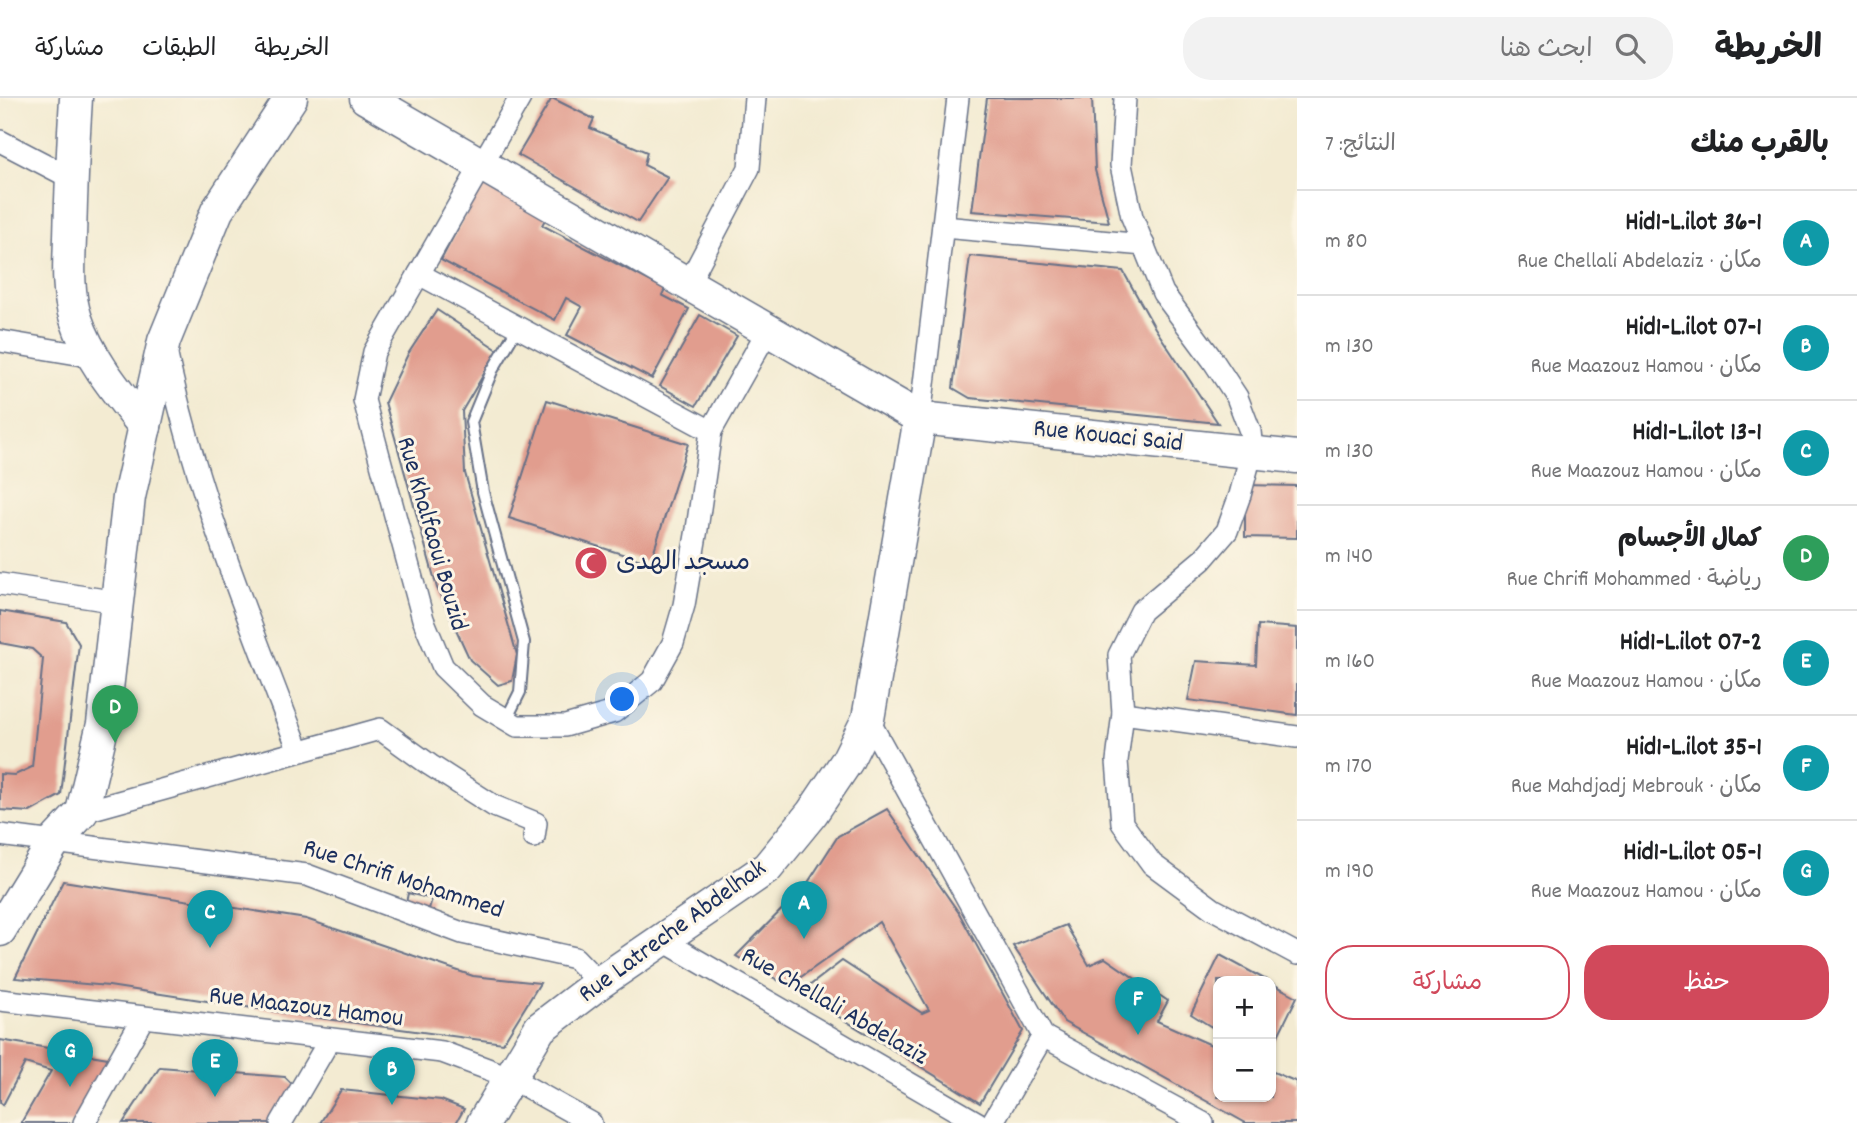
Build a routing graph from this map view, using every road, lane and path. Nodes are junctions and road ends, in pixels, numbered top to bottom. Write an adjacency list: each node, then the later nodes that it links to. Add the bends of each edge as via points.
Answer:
1 (76, 98): 10 (street)
2 (291, 98): 18 (street, via 217,211)
3 (366, 98): 9 (street)
4 (520, 98): 9 (street, Rue Khalfaoui Bouzid)
5 (958, 98): 11 (street)
6 (1125, 98): 12 (street, via 1121,165 1132,217)
7 (752, 100): 14 (street, via 749,168)
8 (0, 141): 10 (street)
9 (483, 165): 13 (street, Rue Khalfaoui Bouzid); 14 (street)
10 (71, 178): 19 (street, via 71,295 75,317)
11 (943, 227): 12 (street); 20 (street)
12 (1144, 245): 23 (street, via 1163,293 1237,397 1251,431)
13 (419, 274): 15 (street); 29 (street, Rue Khalfaoui Bouzid, via 374,352 363,400 422,618 443,667 482,705)
14 (688, 284): 16 (street)
15 (517, 327): 22 (street); 29 (lane, via 471,422 482,492 524,642 520,692)
16 (768, 330): 20 (street); 22 (street, Rue Khalfaoui Bouzid)
17 (0, 341): 19 (street)
18 (164, 341): 21 (street); 31 (street, via 179,413 211,518)
19 (95, 357): 21 (street)
20 (920, 418): 23 (street, Rue Kouaci Said); 28 (street, Rue Latreche Abdelhak)
21 (145, 427): 26 (street, via 130,496)
22 (711, 431): 29 (street, Rue Khalfaoui Bouzid, via 684,604 673,642 652,681 614,712 565,726 517,726)
23 (1252, 451): 24 (street, Rue Kouaci Said); 27 (street, via 1227,530 1202,560 1141,611 1135,622 1119,655)
24 (1297, 457)
25 (0, 584): 26 (street)
26 (118, 602): 32 (street, via 103,724)
27 (1124, 713): 30 (street); 38 (street, via 1117,761 1122,822 1144,853 1213,909)
28 (868, 719): 37 (street, Rue Latreche Abdelhak, via 847,761 767,868); 42 (street)
29 (506, 720)
30 (1297, 737)
31 (299, 751): 32 (street); 34 (street, via 380,729 494,806 536,823)
32 (82, 812): 35 (street)
33 (0, 835): 35 (street, Rue Chrifi Mohammed)
34 (534, 836)
35 (54, 842): 36 (street); 39 (street, Rue Chrifi Mohammed, via 307,875 462,933 575,958)
36 (0, 930)
37 (662, 940): 39 (street, Rue Latreche Abdelhak); 50 (street, Rue Chellali Abdelaziz)
38 (1297, 954)
39 (599, 983): 44 (street, Rue Latreche Abdelhak, via 540,1028)
40 (0, 1000): 41 (street, Rue Maazouz Hamou)
41 (143, 1018): 43 (street, Rue Maazouz Hamou); 46 (street)
42 (1043, 1036): 45 (street); 51 (street)
43 (330, 1038): 44 (street, Rue Maazouz Hamou, via 442,1052); 47 (street)
44 (509, 1077): 48 (street, Rue Latreche Abdelhak); 49 (street, Rue Maazouz Hamou)
45 (1201, 1122)
46 (84, 1123)
47 (281, 1123)
48 (483, 1123)
49 (591, 1123)
50 (978, 1123)
51 (992, 1123)

